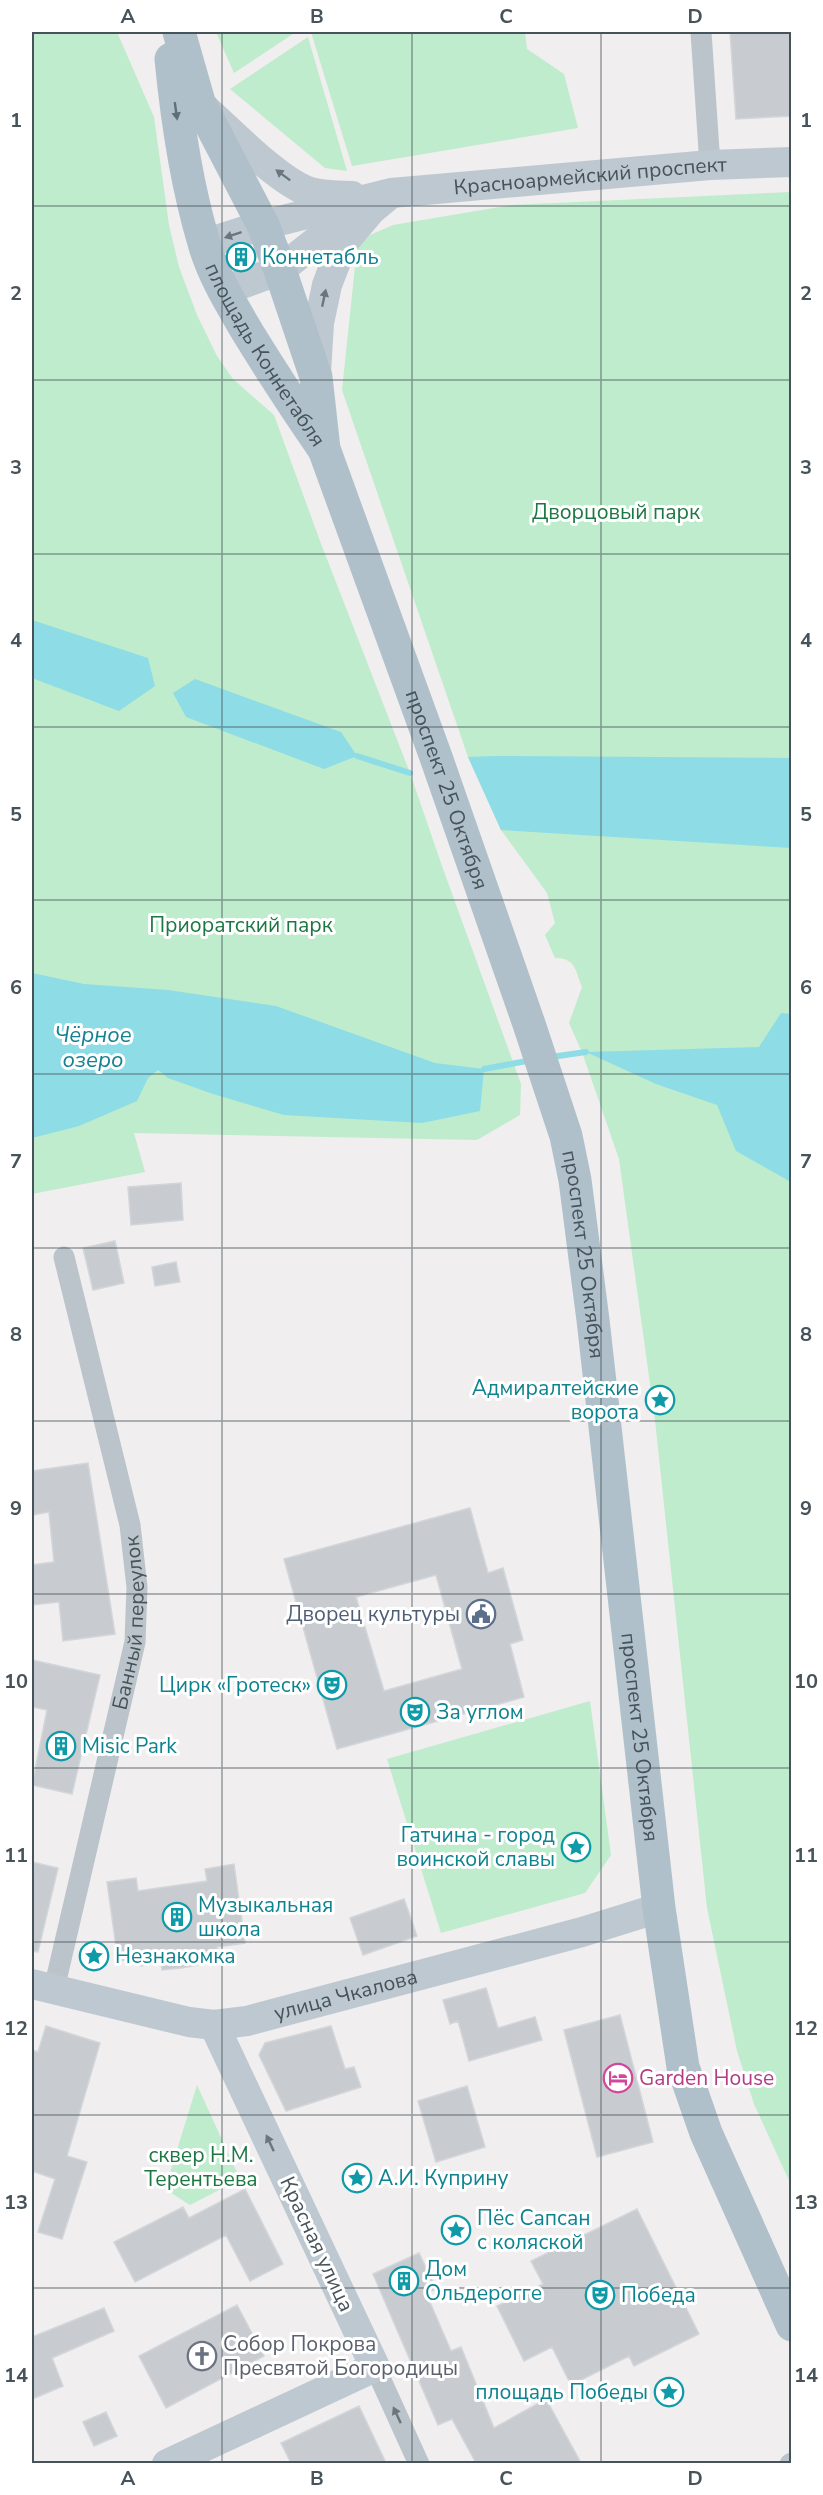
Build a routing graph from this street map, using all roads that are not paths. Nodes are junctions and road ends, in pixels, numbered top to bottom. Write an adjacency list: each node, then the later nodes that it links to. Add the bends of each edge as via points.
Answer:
1 (168, 32): 9 (main road, площадь Коннетабля, one-way to 9, via 176,111)
2 (179, 32): 4 (main road, площадь Коннетабля)
3 (701, 32): 6 (street)
4 (199, 102): 7 (main road, one-way to 4, via 336,197 307,191 284,177); 8 (main road, площадь Коннетабля)
5 (792, 162): 6 (main road, Красноармейский проспект)
6 (710, 165): 7 (main road, Красноармейский проспект)
7 (391, 193): 8 (main road, Красноармейский проспект); 10 (main road, Красноармейский проспект, via 322,236); 12 (main road, one-way to 7, via 319,323 327,285 343,243)
8 (263, 225): 9 (main road, Красноармейский проспект, one-way to 9); 10 (main road, площадь Коннетабля)
9 (204, 244): 11 (main road, площадь Коннетабля)
10 (280, 270): 11 (main road, Красноармейский проспект); 12 (main road, площадь Коннетабля)
11 (223, 291): 13 (main road, площадь Коннетабля, via 282,389)
12 (316, 377): 13 (main road, площадь Коннетабля)
13 (324, 449): 15 (main road, проспект 25 Октября, via 437,759 566,1136 592,1308)
14 (64, 1257): 16 (street, Банный переулок, via 130,1525 137,1587 135,1642)
15 (659, 1908): 17 (main road, улица Чкалова, via 247,2021); 18 (main road, проспект 25 Октября, via 675,2026 690,2091)
16 (43, 1987): 17 (main road, улица Чкалова)
17 (214, 2025): 19 (main road, Красная улица, one-way to 17)
18 (792, 2325)
19 (375, 2367): 20 (main road); 21 (street, Красная улица, one-way to 19)
20 (167, 2463)
21 (420, 2463)

